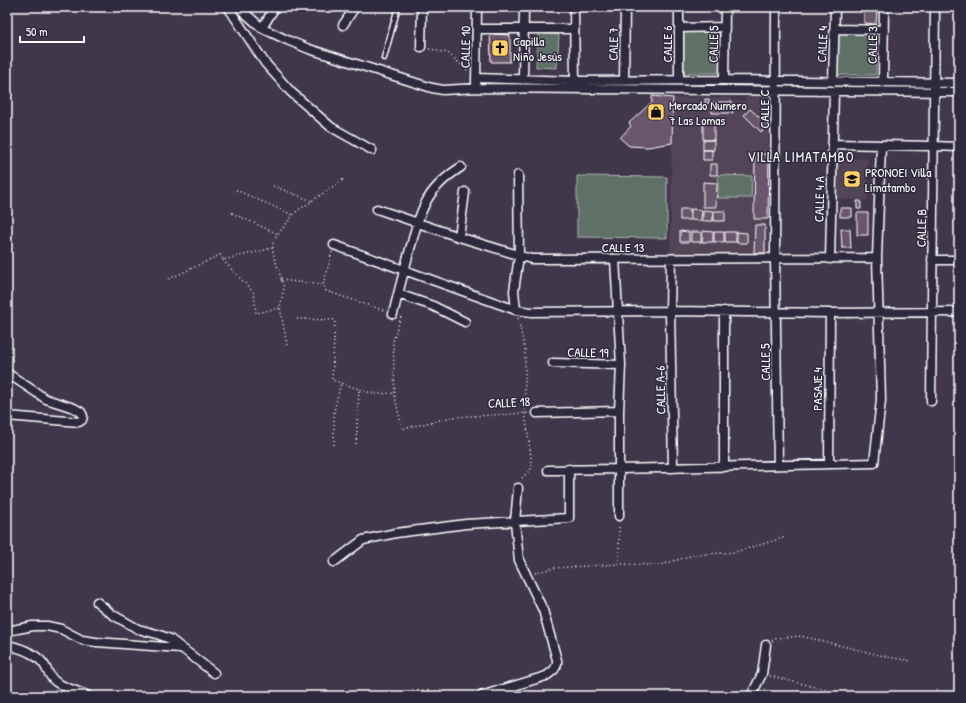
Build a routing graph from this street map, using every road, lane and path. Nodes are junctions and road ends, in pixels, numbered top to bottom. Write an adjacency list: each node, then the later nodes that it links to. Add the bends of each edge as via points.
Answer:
1 (228, 7): 48 (street, via 265,63 291,92 331,127)
2 (238, 7): 19 (street)
3 (275, 7): 19 (street)
4 (355, 7): 17 (street)
5 (398, 7): 27 (lane)
6 (422, 7): 26 (street)
7 (477, 7): 20 (street, CALLE 10)
8 (524, 7): 21 (street)
9 (574, 7): 23 (street)
10 (625, 7): 33 (street, CALE 7)
11 (679, 7): 22 (street, CALLE 6)
12 (725, 7): 18 (street, CALLE 5)
13 (776, 7): 34 (street, CALLE C)
14 (835, 7): 24 (street, CALLE 4)
15 (884, 7): 25 (street, CALLE 3)
16 (935, 7): 37 (street, CALLE B)
17 (343, 25)
18 (725, 27): 22 (street); 31 (street, CALLE 5)
19 (262, 28): 39 (street, via 309,49 432,88)
20 (477, 28): 21 (street); 28 (street, CALLE 10)
21 (524, 28): 23 (street); 29 (street)
22 (679, 28): 30 (street, CALLE 6)
23 (574, 29): 32 (street)
24 (835, 29): 25 (street); 35 (street, CALLE 4)
25 (884, 30): 36 (street, CALLE 3)
26 (421, 47): 28 (path, via 448,54)
27 (384, 58)
28 (476, 78): 29 (street); 39 (street, CALLE 10)
29 (523, 80): 32 (street)
30 (679, 80): 31 (street); 33 (street)
31 (724, 80): 34 (street)
32 (575, 81): 33 (street)
33 (624, 81)
34 (776, 81): 35 (street); 40 (street, CALLE C)
35 (833, 82): 36 (street)
36 (883, 83): 37 (street)
37 (934, 83): 38 (street); 42 (street, CALLE B)
38 (959, 83)
39 (477, 88): 40 (street)
40 (776, 91): 41 (street); 68 (street, CALLE C)
41 (834, 92): 42 (street); 44 (street, CALLE 4 A)
42 (934, 92): 43 (street); 46 (street, CALLE B)
43 (959, 92)
44 (832, 144): 45 (street); 69 (street, CALLE 4 A)
45 (881, 145): 46 (street); 65 (street)
46 (933, 146): 47 (street); 71 (street, CALLE B)
47 (959, 147)
48 (372, 150)
49 (461, 167): 59 (street, via 445,178 432,193)
50 (518, 175): 64 (street)
51 (344, 180): 55 (path)
52 (272, 186): 55 (path)
53 (236, 190): 58 (path)
54 (465, 192): 61 (street)
55 (312, 201): 58 (path)
56 (377, 209): 59 (street, CALLE 13)
57 (232, 213): 60 (path)
58 (293, 215): 60 (path)
59 (418, 222): 61 (street, CALLE 13); 73 (street)
60 (278, 234): 63 (path, via 273,240)
61 (459, 237): 64 (street, CALLE 13)
62 (334, 245): 73 (street); 76 (path)
63 (273, 248): 70 (path); 75 (path)
64 (519, 256): 66 (street, CALLE 13, via 531,259); 79 (street, via 514,291)
65 (877, 258): 69 (street, CALLE 13); 85 (street)
66 (616, 259): 67 (street, CALLE 13); 80 (street)
67 (671, 259): 68 (street, CALLE 13); 81 (street, CALLE A-6)
68 (775, 259): 69 (street, CALLE 13); 84 (street, CALLE 5)
69 (830, 259)
70 (223, 260): 74 (path, via 220,255); 78 (path, via 254,293 256,313)
71 (932, 260): 72 (street); 82 (street, CALLE B)
72 (959, 260)
73 (404, 269): 77 (street); 79 (street)
74 (169, 279)
75 (282, 280): 76 (path); 78 (path, via 284,287)
76 (323, 285): 88 (path, via 326,291)
77 (398, 294): 88 (street); 90 (street, via 433,306)
78 (280, 307): 91 (path)
79 (516, 310): 80 (street); 100 (path, via 526,350)
80 (619, 311): 81 (street); 93 (street)
81 (670, 311): 83 (street); 108 (street, CALLE A-6)
82 (932, 311): 85 (street); 86 (street); 98 (street, CALLE B)
83 (724, 312): 84 (street); 107 (street)
84 (776, 312): 87 (street); 106 (street, CALLE 5)
85 (878, 312): 87 (street); 105 (street, via 881,400 874,463)
86 (959, 312)
87 (830, 313): 105 (street, PASAJE 4)
88 (394, 314): 97 (path, via 402,317 393,341)
89 (297, 319): 95 (path, via 335,320 332,380)
90 (464, 322)
91 (287, 346)
92 (553, 363): 93 (street, CALLE 19)
93 (621, 365): 99 (street)
94 (7, 373): 102 (street, via 46,400 74,408 83,416 79,422)
95 (341, 382): 96 (path); 104 (path, via 334,411)
96 (359, 389): 97 (path, via 374,394); 103 (path)
97 (395, 393): 100 (path, CALLE 18, via 402,429 453,417)
98 (931, 401)
99 (619, 411): 101 (street, CALLE 18); 110 (street)
100 (525, 412): 101 (path, CALLE 18); 112 (path, via 532,465 519,482)
101 (537, 413)
102 (7, 416)
103 (356, 444)
104 (334, 445)
105 (829, 464): 106 (street)
106 (778, 466): 107 (street)
107 (724, 467): 108 (street)
108 (673, 468): 110 (street)
109 (569, 469): 110 (street); 111 (street); 114 (street, via 569,518)
110 (619, 469): 113 (street)
111 (548, 470)
112 (518, 488): 114 (street)
113 (619, 516): 117 (path)
114 (515, 522): 116 (street, via 466,524 363,540); 118 (street, via 519,560)
115 (786, 537): 117 (path, via 735,552 693,555 661,565)
116 (334, 562)
117 (619, 564): 118 (path, via 553,568)
118 (527, 575): 128 (street, via 543,610 558,665 546,676)
119 (97, 602): 123 (street, via 113,615 138,629 170,639)
120 (7, 631): 123 (street, via 47,626 61,629 82,640)
121 (7, 645): 131 (street, via 28,652 40,660 56,682)
122 (766, 645): 124 (path, via 777,638 801,636); 126 (street)
123 (180, 648): 125 (street)
124 (911, 661)
125 (214, 673)
126 (762, 674): 134 (street); 135 (path)
127 (959, 683): 136 (path)
128 (510, 687): 132 (street); 133 (street)
129 (7, 695): 130 (street)
130 (16, 696)
131 (88, 696)
132 (481, 696)
133 (513, 696)
134 (751, 696)
135 (852, 696)
136 (950, 696)

